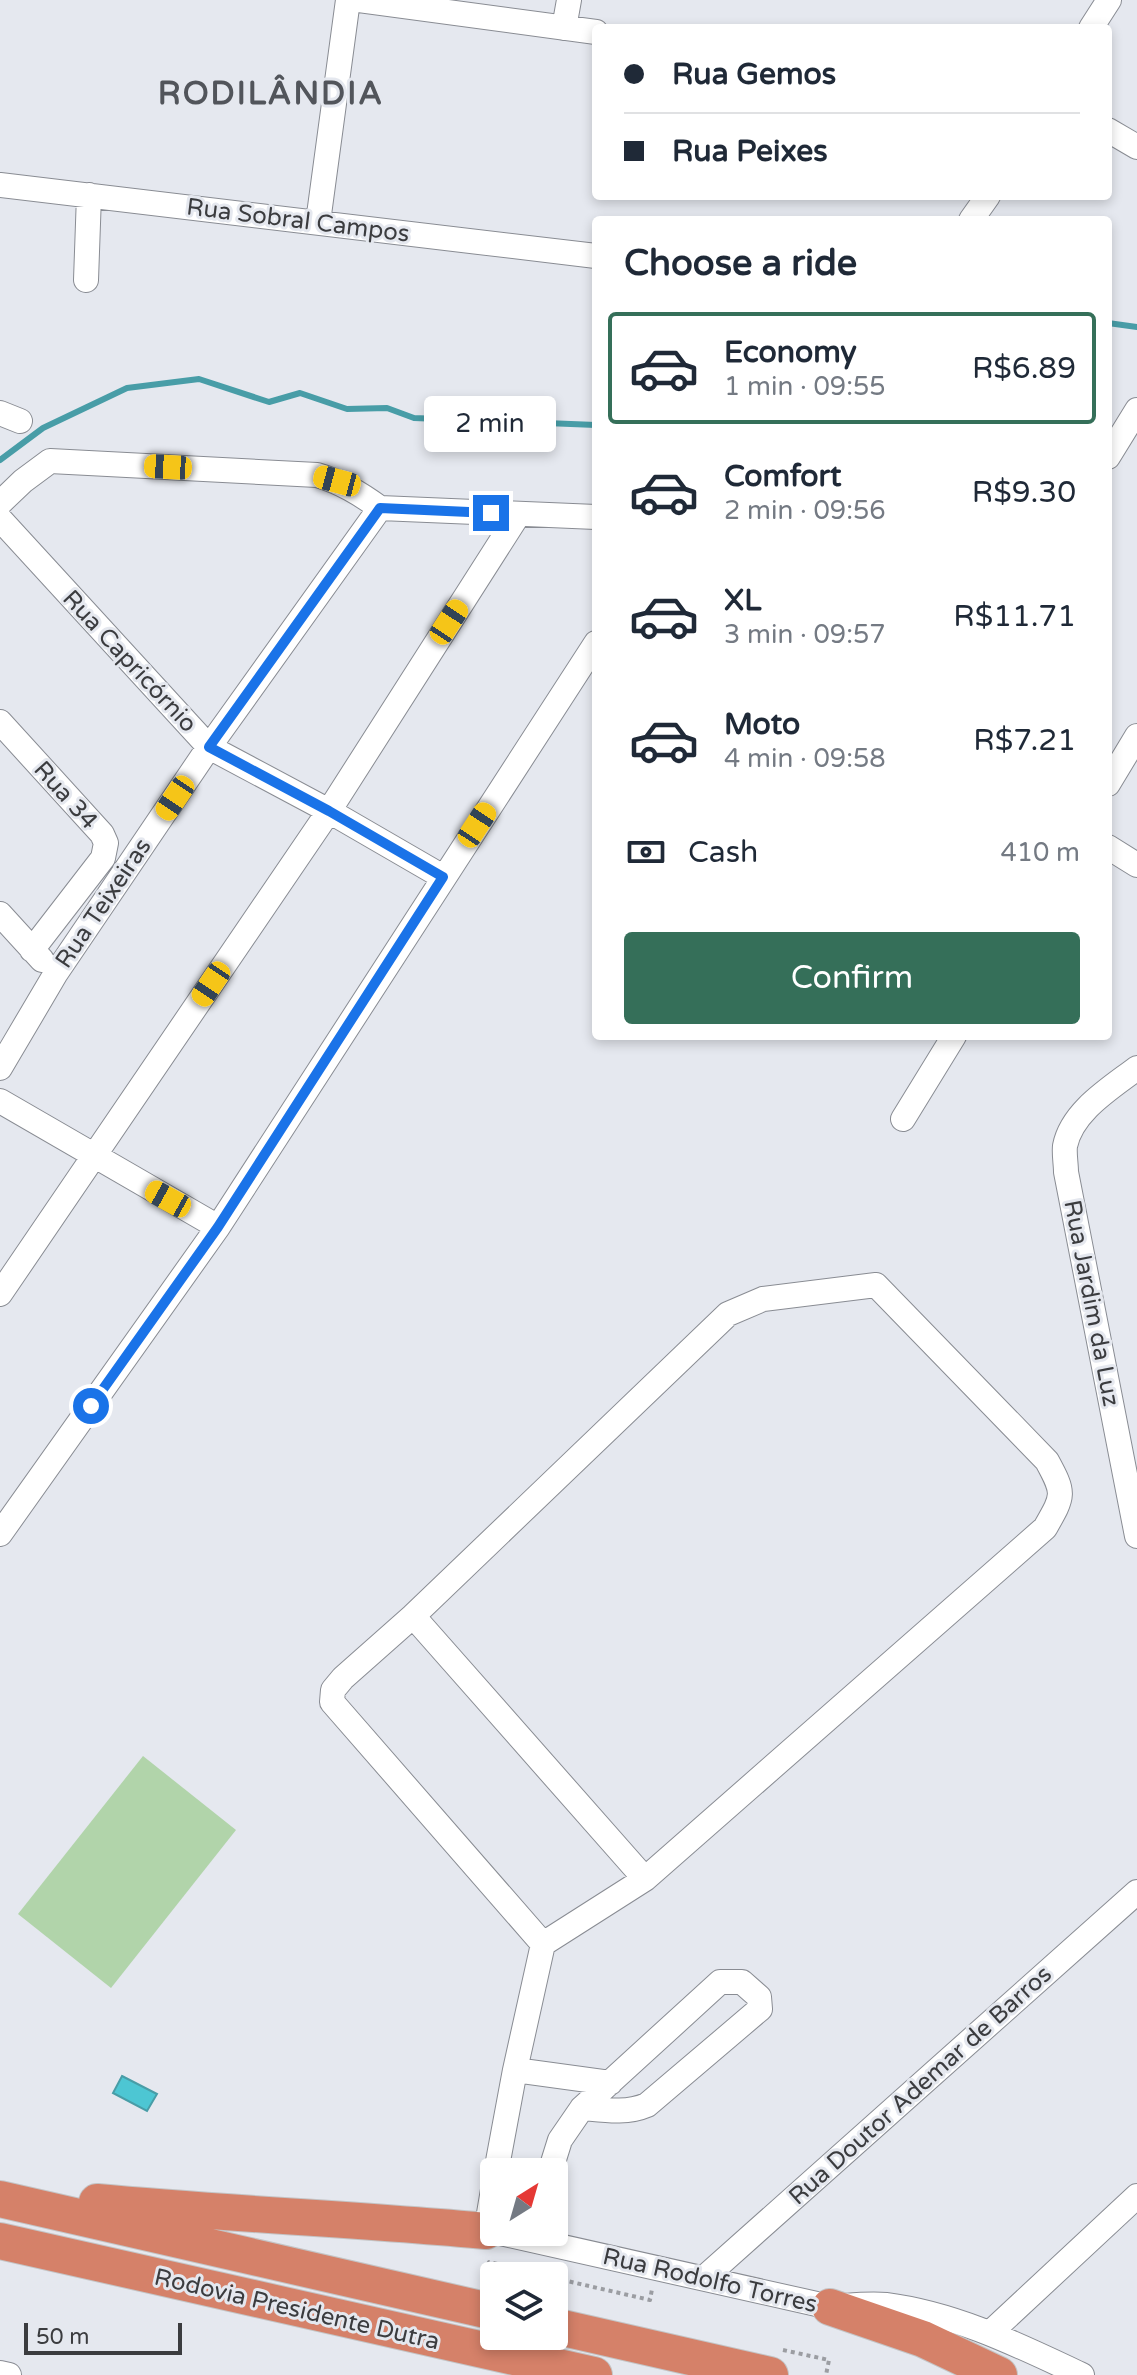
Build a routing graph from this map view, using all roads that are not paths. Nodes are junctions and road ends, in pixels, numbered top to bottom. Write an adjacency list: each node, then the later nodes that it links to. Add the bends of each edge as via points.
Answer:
1 (348, 0): 12 (street)
2 (359, 0): 6 (street)
3 (569, 0): 6 (street)
4 (1109, 0): 5 (street)
5 (1094, 24)
6 (564, 28): 7 (street)
7 (592, 32)
8 (1112, 132): 9 (street)
9 (1137, 147)
10 (0, 185): 11 (street, Rua Sobral Campos)
11 (89, 195): 12 (street, Rua Sobral Campos); 14 (street)
12 (318, 222): 13 (street, Rua Sobral Campos)
13 (592, 256)
14 (86, 280)
15 (1137, 410): 16 (street)
16 (1112, 451)
17 (0, 503): 18 (street, via 50,461 317,475 354,489)
18 (380, 508): 19 (street); 25 (street, Rua Teixeiras)
19 (518, 515): 20 (street); 27 (street)
20 (592, 517)
21 (0, 519): 25 (street, Rua Capricórnio)
22 (592, 649): 30 (street)
23 (0, 722): 32 (street, Rua 34, via 106,843 103,858)
24 (1137, 736): 26 (street)
25 (209, 747): 27 (street, Rua Capricórnio); 33 (street, Rua Teixeiras)
26 (1112, 777)
27 (329, 811): 30 (street, Rua Capricórnio); 39 (street)
28 (1112, 849): 29 (street)
29 (1137, 865)
30 (443, 877): 40 (street)
31 (0, 914): 32 (street)
32 (32, 950): 33 (street)
33 (56, 973): 35 (street, Rua Teixeiras)
34 (952, 1040): 38 (street)
35 (0, 1068)
36 (1137, 1068): 43 (street, Rua Jardim da Luz, via 1098,1097 1078,1119 1065,1145)
37 (0, 1101): 39 (street)
38 (903, 1119)
39 (94, 1157): 40 (street); 41 (street)
40 (218, 1227): 42 (street)
41 (0, 1294)
42 (0, 1534)
43 (1137, 1536)
44 (413, 1616): 45 (street); 45 (street, via 728,1314 763,1299 876,1285 1047,1461 1060,1485 1058,1504 1045,1528); 47 (street, via 343,1678 333,1690 332,1702)
45 (645, 1879): 47 (street)
46 (1132, 1907): 58 (street, Rua Doutor Ademar de Barros)
47 (543, 1944): 48 (street)
48 (515, 2070): 49 (street); 51 (street)
49 (610, 2083): 50 (street); 50 (street, via 720,1982 742,1982 759,1997 760,2009 647,2105 625,2111)
50 (582, 2108): 52 (street)
51 (499, 2158)
52 (554, 2158)
53 (1137, 2196): 62 (street)
54 (0, 2198): 55 (highway); 60 (highway, Rodovia Presidente Dutra)
55 (480, 2230)
56 (0, 2241): 65 (highway, Rodovia Presidente Dutra)
57 (568, 2245): 58 (street, Rua Rodolfo Torres)
58 (704, 2278): 59 (street, Rua Rodolfo Torres)
59 (830, 2307): 62 (street, Rua Rodolfo Torres, via 883,2304); 67 (highway, via 923,2339)
60 (480, 2309)
61 (568, 2329): 66 (highway)
62 (991, 2332): 68 (street, Rua Rodolfo Torres)
63 (0, 2373): 64 (street)
64 (9, 2375)
65 (594, 2375)
66 (770, 2375)
67 (999, 2375)
68 (1082, 2375)

